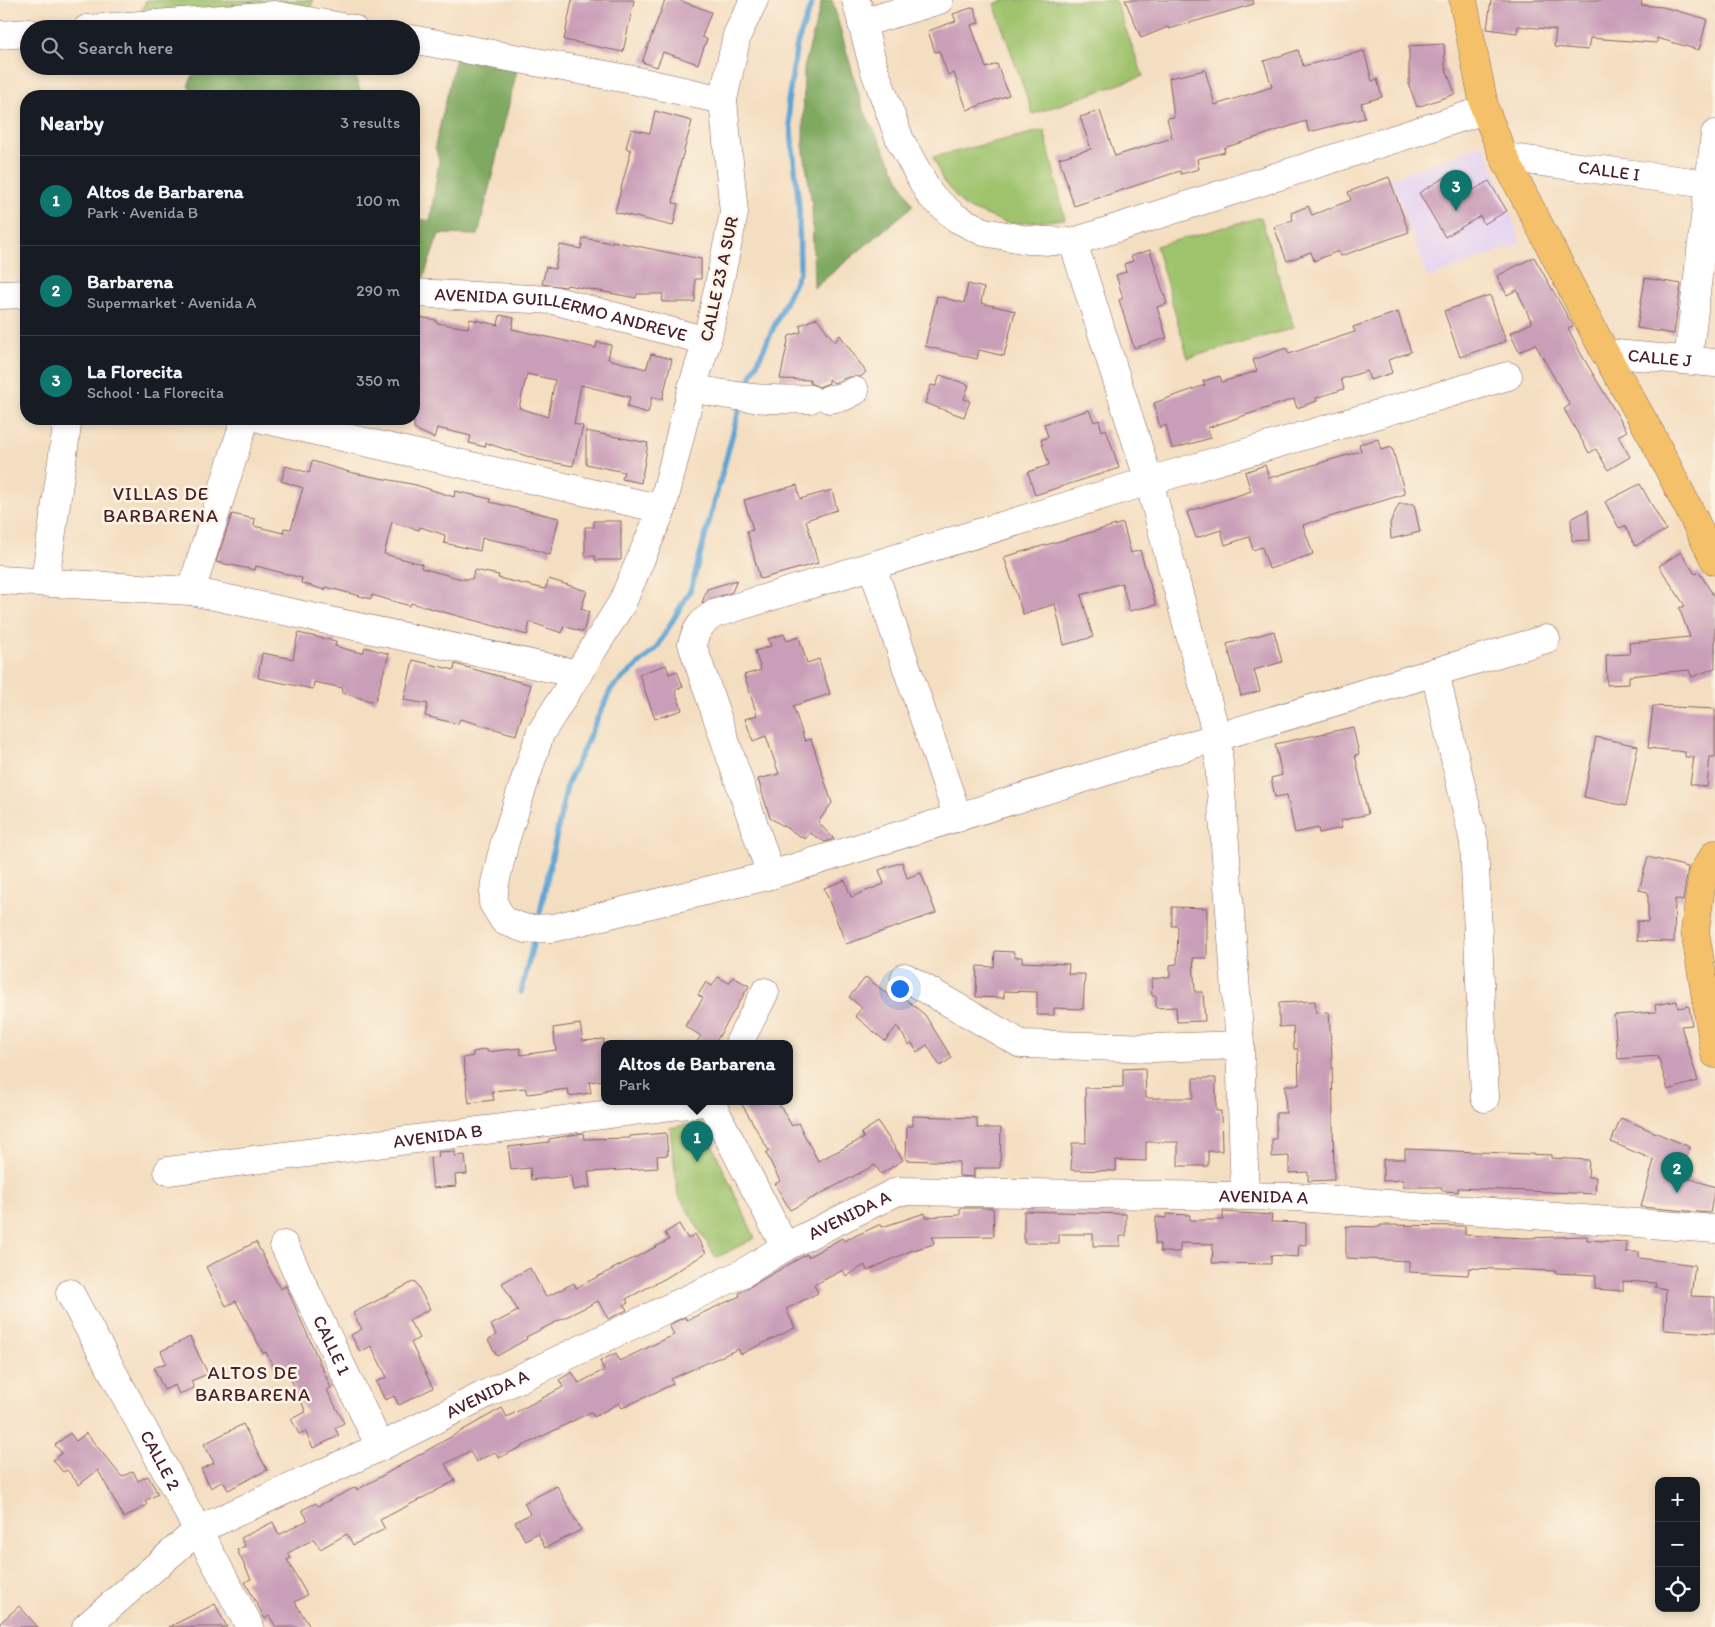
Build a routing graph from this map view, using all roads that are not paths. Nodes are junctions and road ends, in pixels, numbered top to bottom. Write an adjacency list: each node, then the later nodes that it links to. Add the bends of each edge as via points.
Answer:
1 (754, 0): 10 (street, CALLE 23 A SUR, via 737,35)
2 (939, 0): 4 (street)
3 (1463, 0): 11 (main road)
4 (859, 11): 15 (street, via 874,69 900,140 930,195 956,218 984,232 1028,240)
5 (217, 20): 6 (street, via 275,16)
6 (299, 20)
7 (20, 34): 8 (street)
8 (0, 35)
9 (420, 41): 10 (street, via 634,80)
10 (723, 100): 19 (street, CALLE 23 A SUR, via 734,213)
11 (1485, 110): 13 (main road); 15 (street)
12 (1715, 134): 14 (street)
13 (1504, 157): 14 (street, CALLE I); 20 (main road)
14 (1712, 185): 21 (street)
15 (1073, 242): 29 (street)
16 (420, 293): 19 (street, AVENIDA GUILLERMO ANDREVE, via 553,300)
17 (20, 294): 18 (street)
18 (0, 295)
19 (707, 342): 24 (street, CALLE 23 A SUR)
20 (1605, 353): 21 (street, CALLE J); 31 (main road)
21 (1688, 360): 22 (street, CALLE J)
22 (1715, 363)
23 (1508, 376): 29 (street)
24 (692, 388): 25 (street, via 768,401 843,397); 30 (street, CALLE 23 A SUR)
25 (855, 391)
26 (67, 425): 34 (street)
27 (243, 425): 35 (street)
28 (290, 425): 30 (street)
29 (1149, 482): 32 (street); 39 (street)
30 (662, 509): 38 (street, CALLE 23 A SUR, via 622,603)
31 (1715, 561)
32 (872, 566): 40 (street); 42 (street, via 714,614 699,626 694,635 692,644)
33 (0, 580): 34 (street)
34 (45, 581): 35 (street)
35 (191, 591): 38 (street)
36 (1546, 639): 37 (street, CALLE 23 A SUR)
37 (1435, 672): 39 (street, CALLE 23 A SUR); 48 (street, via 1474,842)
38 (578, 674): 42 (street, CALLE 23 A SUR, via 540,734 505,841 493,903 504,921 526,929 553,928)
39 (1217, 737): 40 (street, CALLE 23 A SUR); 46 (street)
40 (958, 818): 42 (street, CALLE 23 A SUR)
41 (1715, 854): 47 (main road, via 1703,872 1695,930)
42 (772, 875)
43 (905, 977): 46 (street, via 1021,1044 1153,1048)
44 (765, 992): 45 (street)
45 (741, 1040)
46 (1240, 1045): 52 (street)
47 (1715, 1054)
48 (1485, 1098)
49 (679, 1105): 51 (street, AVENIDA B)
50 (712, 1105): 55 (street, AVENIDA B)
51 (168, 1171)
52 (1245, 1196): 53 (street, AVENIDA A, via 1298,1197); 55 (street, AVENIDA A, via 898,1191)
53 (1715, 1229)
54 (284, 1245): 57 (street, CALLE 1)
55 (785, 1247): 57 (street, AVENIDA A, via 743,1273 488,1392)
56 (70, 1293): 58 (street, CALLE 2)
57 (380, 1447): 58 (street, AVENIDA A)
58 (198, 1530): 59 (street, AVENIDA A); 60 (street, CALLE 2)
59 (86, 1627)
60 (250, 1627)

